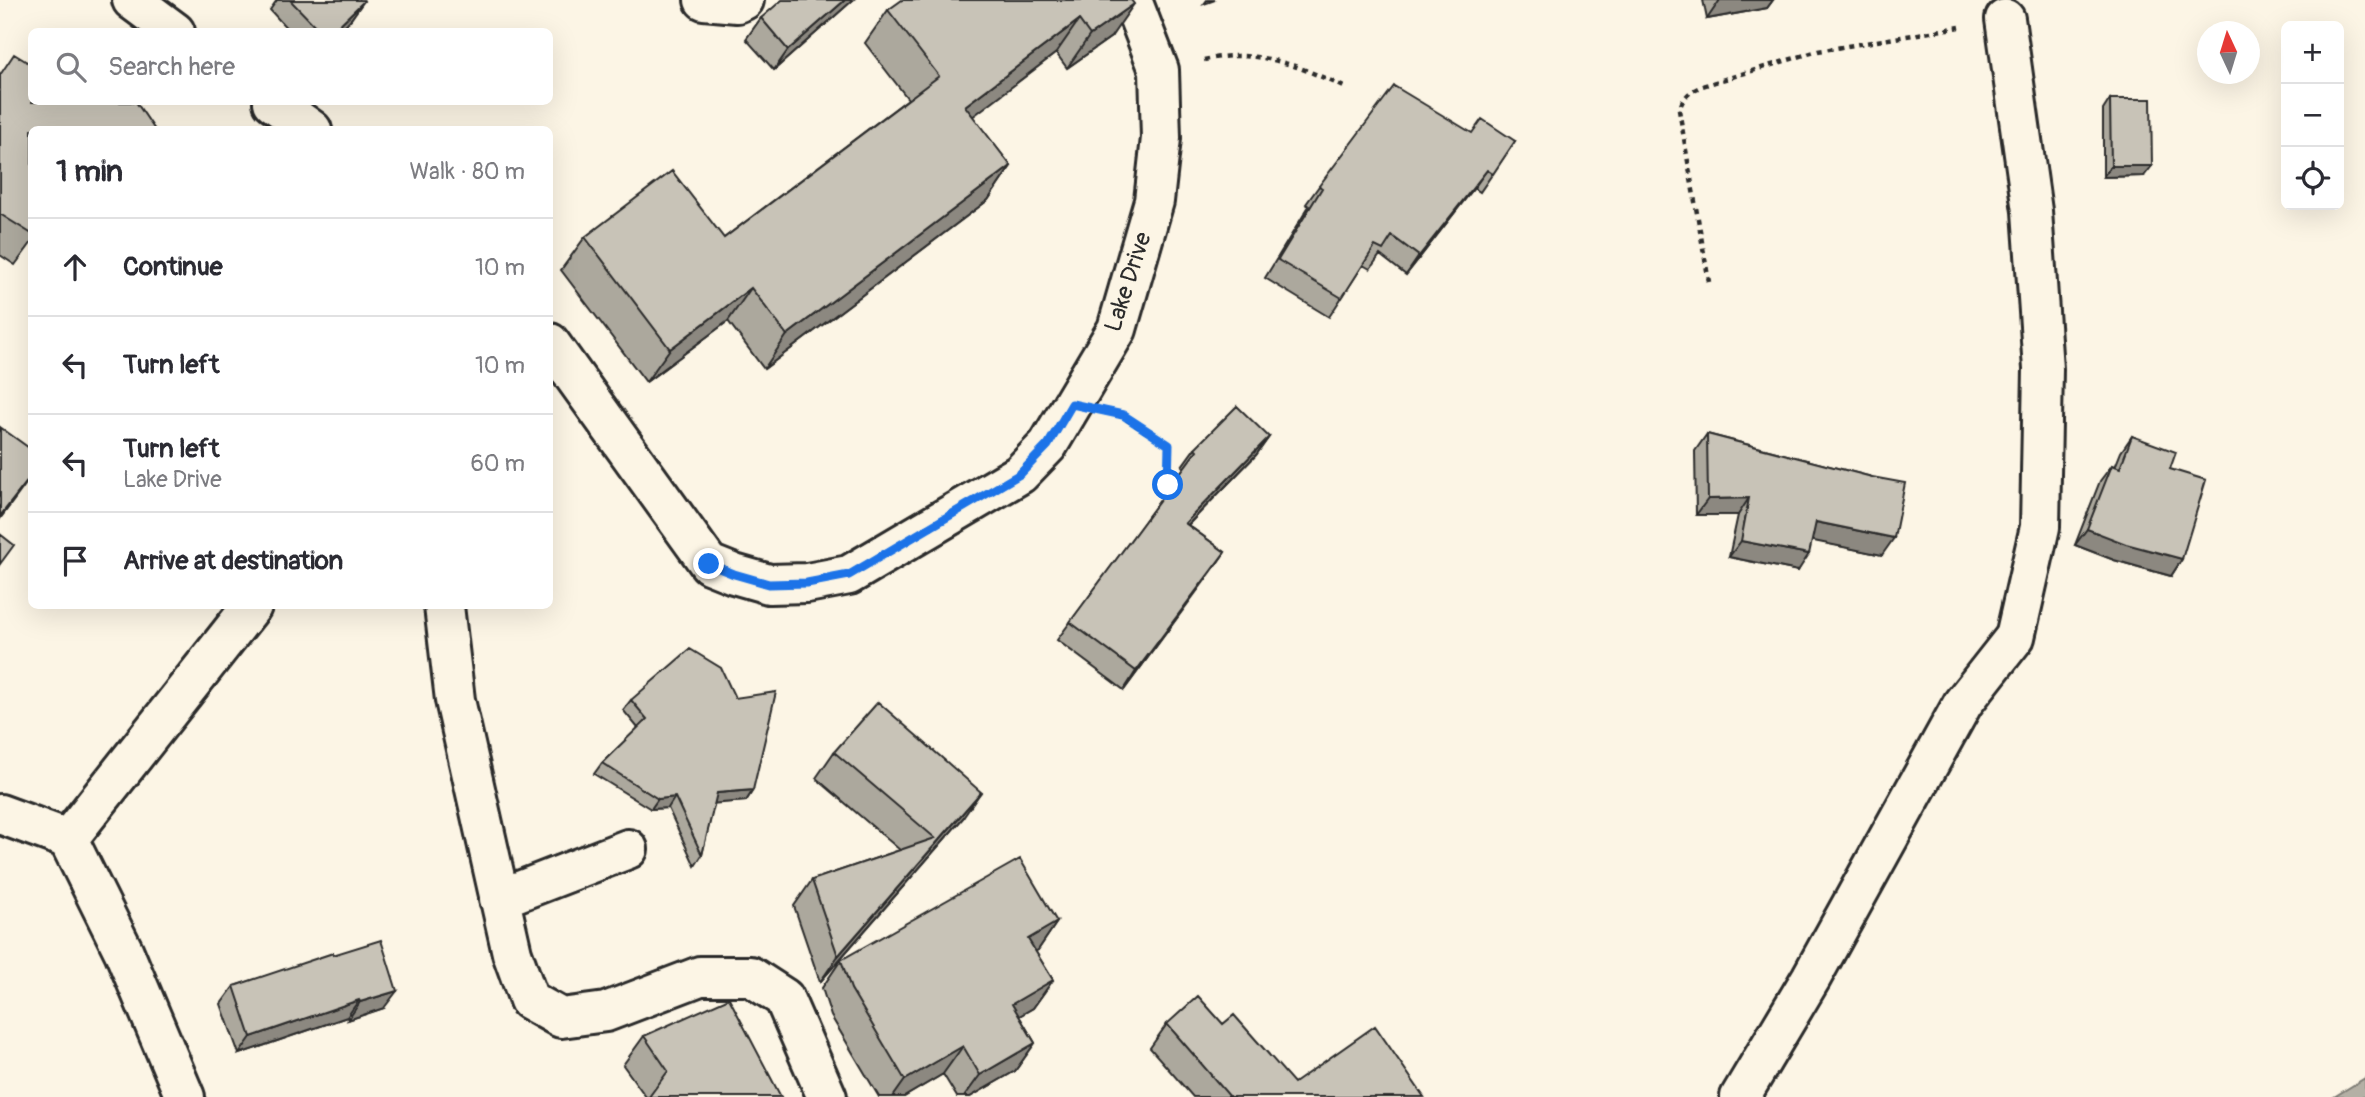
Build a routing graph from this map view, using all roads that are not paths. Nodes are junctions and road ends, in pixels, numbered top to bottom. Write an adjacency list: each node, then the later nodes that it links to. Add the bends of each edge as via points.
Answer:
1 (132, 0): 6 (street)
2 (704, 0): 3 (street)
3 (744, 0)
4 (1132, 0): 9 (street, Lake Drive, via 1159,70 1161,138 1154,201 1117,329 1048,445 1020,474 849,575 769,584 709,564)
5 (2005, 19): 19 (street, via 2032,211 2043,369 2040,527 2015,637 1963,704)
6 (170, 28)
7 (276, 105): 8 (street)
8 (306, 126)
9 (553, 347)
10 (246, 609): 12 (street)
11 (444, 609): 16 (street, via 455,700)
12 (221, 620): 14 (street)
13 (0, 814): 14 (street)
14 (68, 838): 17 (street, via 124,952)
15 (628, 849): 16 (street)
16 (499, 899): 18 (street, via 529,1000 561,1018 606,1012 699,976 750,976 784,998)
17 (185, 1097)
18 (827, 1097)
19 (1741, 1097)

